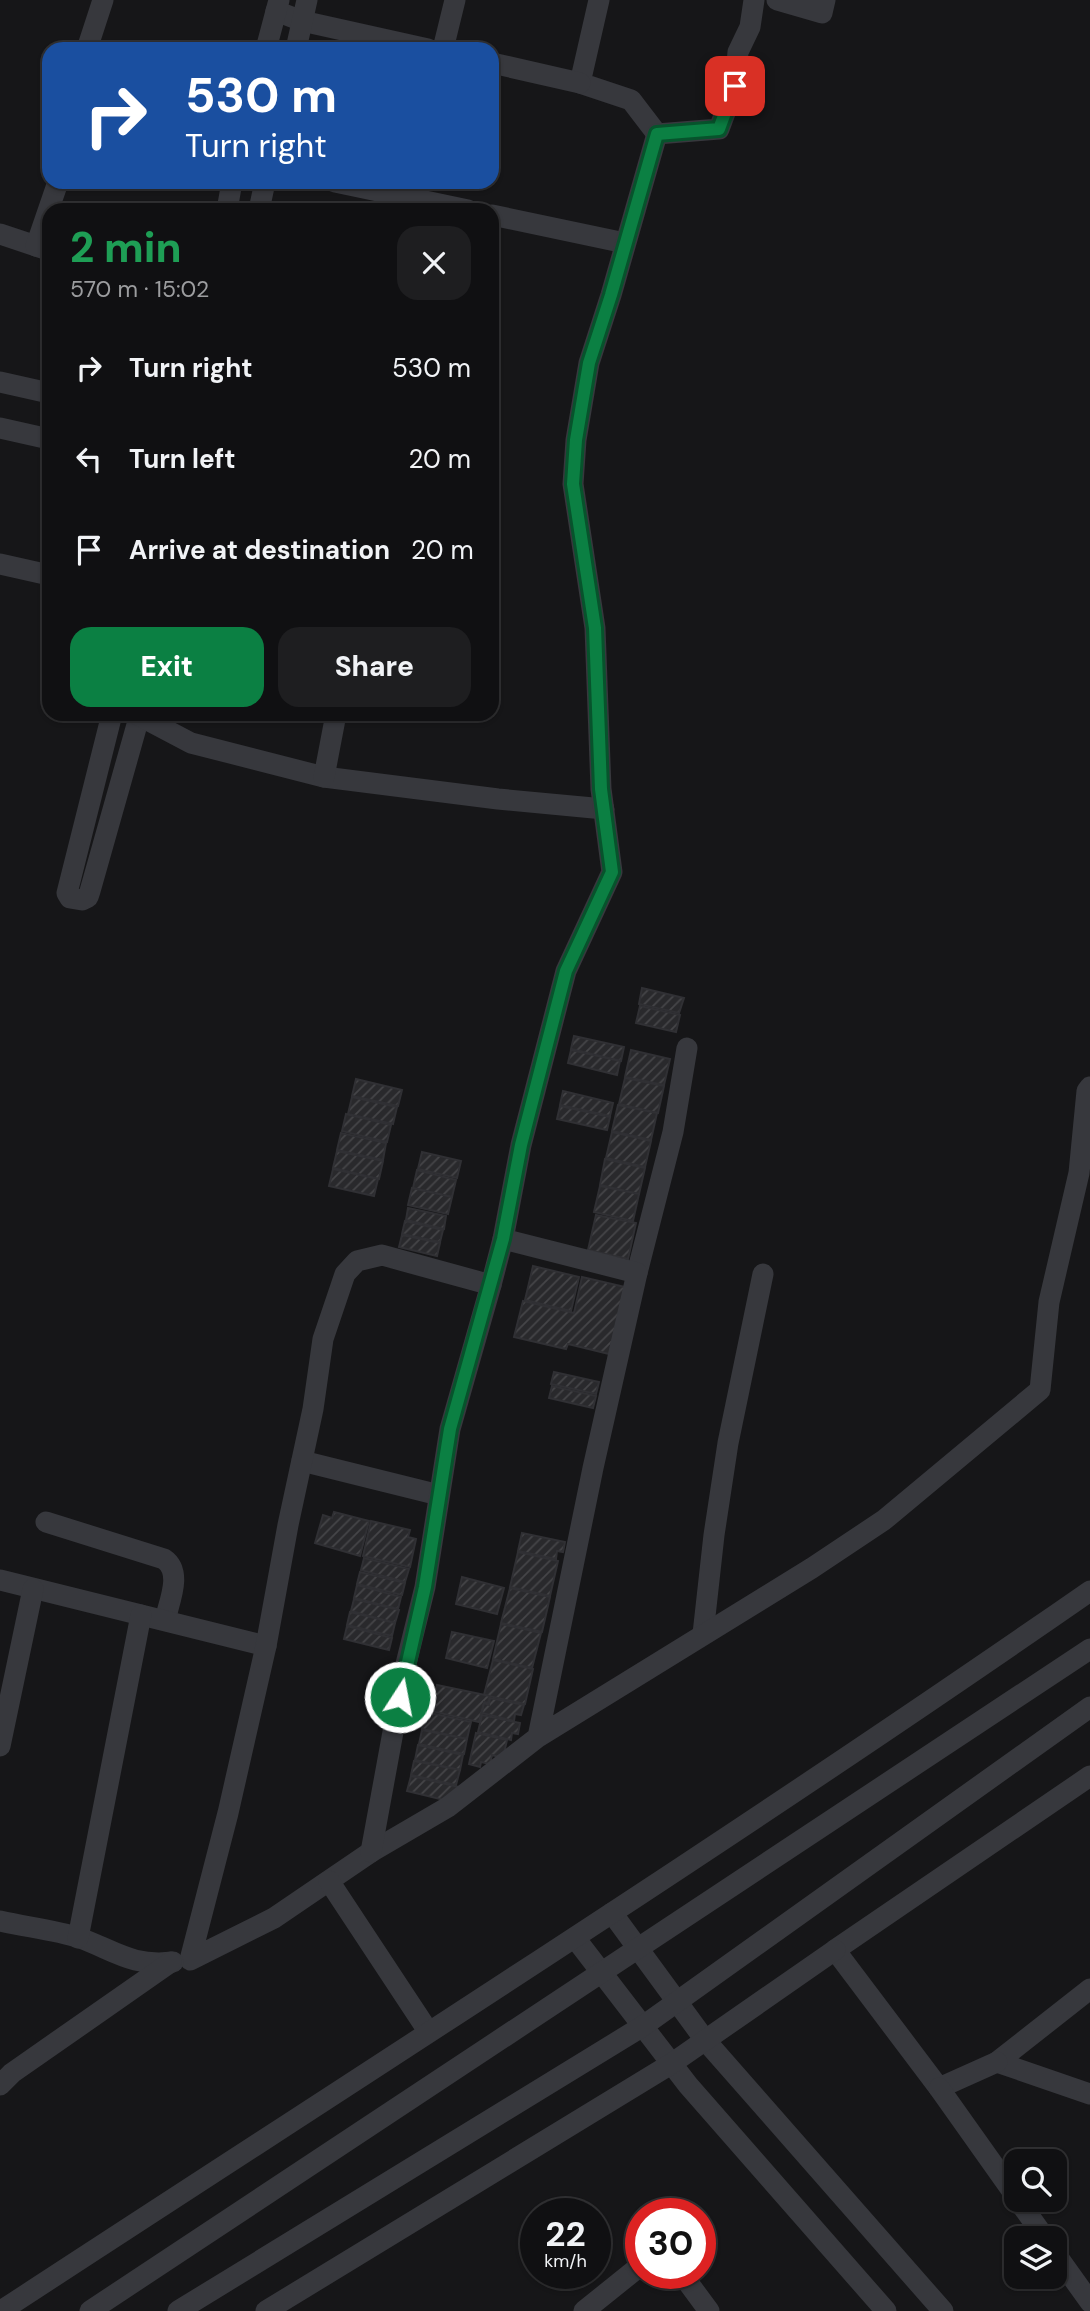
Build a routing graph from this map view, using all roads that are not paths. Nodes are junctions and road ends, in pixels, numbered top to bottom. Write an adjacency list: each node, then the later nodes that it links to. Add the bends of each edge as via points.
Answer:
1 (103, 0): 9 (street)
2 (454, 0): 13 (street)
3 (599, 0): 15 (street)
4 (754, 0): 16 (street, via 750,27 738,52 735,86 719,129)
5 (777, 0): 6 (street, via 822,13)
6 (825, 0)
7 (278, 5): 8 (street); 10 (street)
8 (305, 10): 11 (street); 12 (street)
9 (89, 42)
10 (268, 42)
11 (298, 42)
12 (406, 42)
13 (445, 42)
14 (499, 65): 15 (street)
15 (580, 83): 16 (street, via 631,100)
16 (657, 134): 21 (street)
17 (368, 189): 18 (street)
18 (435, 203)
19 (499, 216): 21 (street)
20 (0, 234): 22 (street)
21 (625, 243): 34 (street, via 589,363 573,484 595,628)
22 (42, 248)
23 (0, 382): 24 (street)
24 (42, 391)
25 (0, 428): 26 (street)
26 (42, 437)
27 (0, 564): 28 (street)
28 (42, 573)
29 (110, 721): 30 (street, via 67,893 75,900 88,897)
30 (136, 721)
31 (151, 721): 33 (street, via 191,743)
32 (335, 721): 33 (street)
33 (324, 777): 34 (street)
34 (604, 809): 37 (street, via 612,872 566,971 521,1145)
35 (687, 1048): 38 (street, via 673,1132)
36 (1090, 1087): 49 (street, via 1079,1173 1049,1302 1040,1391 884,1520)
37 (503, 1239): 38 (street); 40 (street)
38 (637, 1273): 53 (street)
39 (763, 1274): 49 (street, via 728,1443)
40 (491, 1285): 41 (street, via 382,1255 357,1261 345,1274 323,1339); 42 (street, via 450,1429)
41 (302, 1461): 42 (street); 50 (street)
42 (439, 1495): 56 (street)
43 (46, 1522): 48 (street, via 171,1563 174,1579)
44 (0, 1580): 45 (street)
45 (33, 1589): 47 (street); 54 (street)
46 (1090, 1591): 58 (street)
47 (141, 1615): 48 (street); 60 (street)
48 (165, 1620): 50 (street)
49 (703, 1634): 53 (street)
50 (266, 1646): 64 (street, via 228,1813)
51 (1090, 1648): 62 (street)
52 (1090, 1707): 67 (street)
53 (538, 1737): 56 (street, via 448,1807)
54 (0, 1746)
55 (1090, 1776): 63 (street)
56 (371, 1852): 57 (street)
57 (329, 1881): 64 (street, via 274,1918); 69 (street)
58 (612, 1913): 61 (street); 62 (street)
59 (0, 1921): 60 (street)
60 (78, 1938): 64 (street, via 136,1962)
61 (575, 1938): 65 (street); 69 (street)
62 (638, 1950): 65 (street); 67 (street)
63 (835, 1950): 70 (street); 74 (street)
64 (181, 1961): 73 (street)
65 (601, 1972): 68 (street); 82 (street)
66 (1090, 1989): 71 (street)
67 (676, 2004): 68 (street); 70 (street)
68 (643, 2026): 72 (street); 83 (street)
69 (428, 2031): 81 (street)
70 (705, 2040): 72 (street); 88 (street)
71 (997, 2062): 74 (street); 75 (street)
72 (671, 2064): 84 (street); 87 (street)
73 (0, 2085)
74 (939, 2088): 76 (street)
75 (1090, 2094)
76 (1004, 2180)
77 (1067, 2270): 80 (street)
78 (625, 2278): 85 (street)
79 (693, 2289): 86 (street)
80 (1090, 2302)
81 (1, 2311)
82 (90, 2311)
83 (178, 2311)
84 (266, 2311)
85 (584, 2311)
86 (709, 2311)
87 (887, 2311)
88 (943, 2311)

